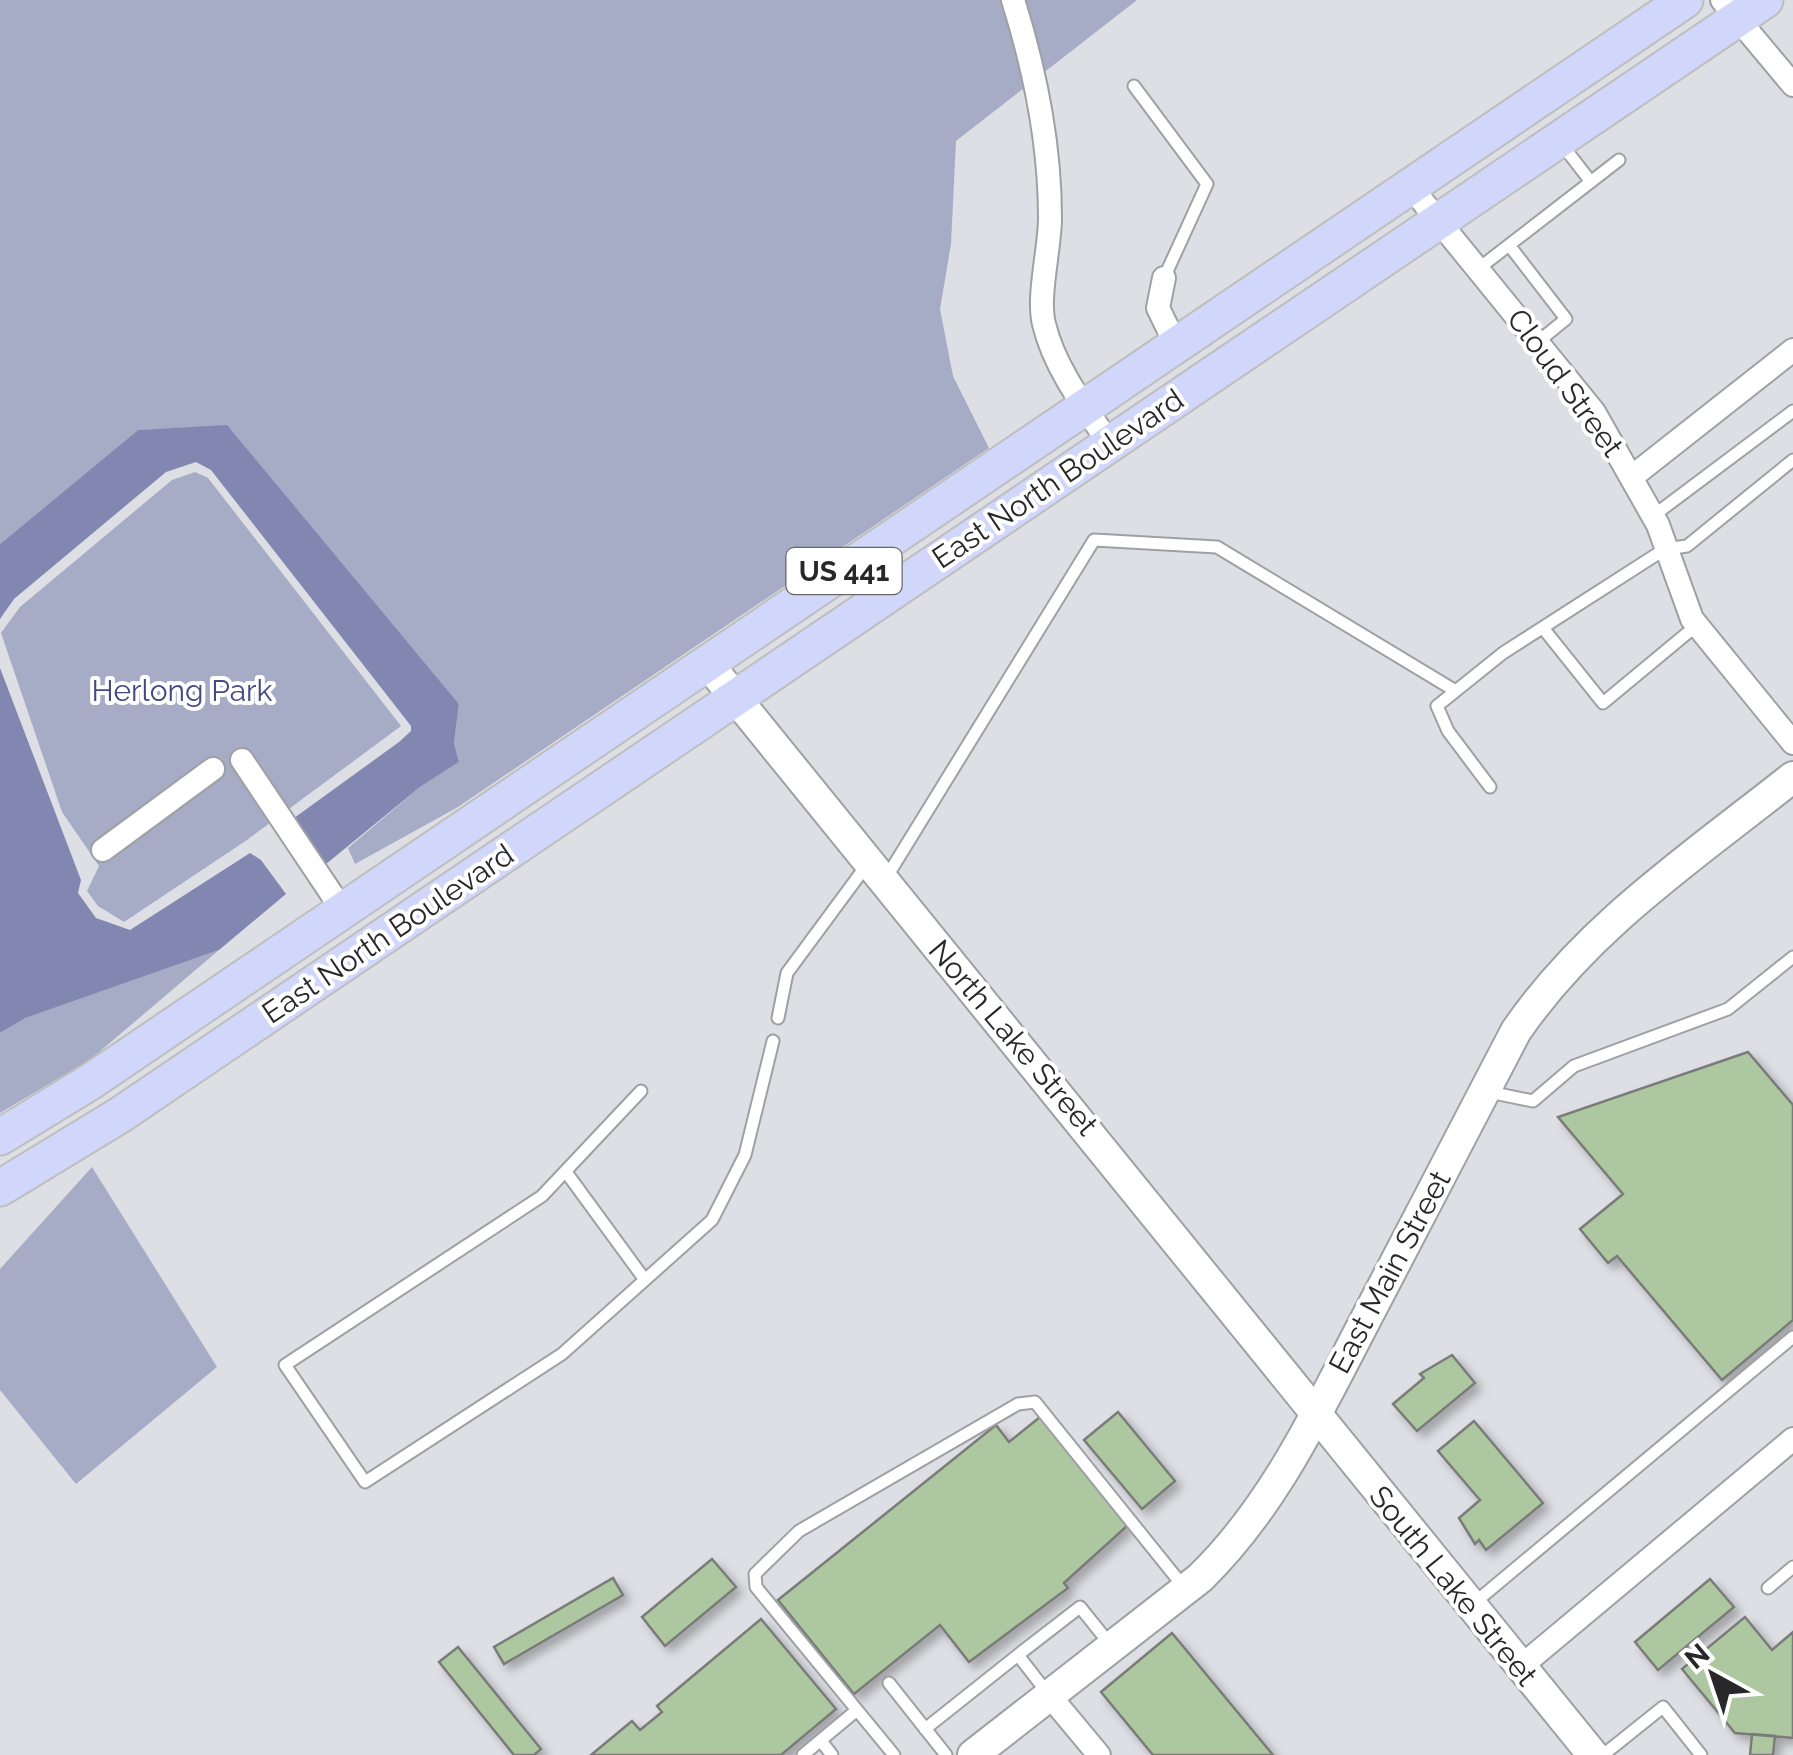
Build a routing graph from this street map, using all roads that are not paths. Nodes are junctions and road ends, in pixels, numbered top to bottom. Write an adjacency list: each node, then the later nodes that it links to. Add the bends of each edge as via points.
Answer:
1 (1013, 0): 17 (street, via 1036,88 1049,182 1042,319)
2 (1684, 0): 9 (main road, East North Boulevard / US 441)
3 (1742, 6): 4 (street); 6 (main road, East North Boulevard / US 441)
4 (1793, 85)
5 (1134, 86): 13 (lane, via 1207,184)
6 (1558, 141): 8 (lane); 10 (main road, East North Boulevard / US 441)
7 (1619, 160): 8 (lane)
8 (1591, 182): 11 (lane)
9 (1410, 186): 10 (street, Cloud Street); 15 (main road, East North Boulevard / US 441)
10 (1438, 222): 12 (street, Cloud Street); 19 (main road, East North Boulevard / US 441)
11 (1509, 245): 12 (lane); 14 (lane, via 1566,319)
12 (1478, 269): 14 (street, Cloud Street)
13 (1164, 278): 15 (street, via 1158,308)
14 (1539, 341): 21 (street, Cloud Street)
15 (1176, 344): 17 (main road, East North Boulevard / US 441)
16 (1793, 350): 21 (street)
17 (1085, 407): 19 (street); 26 (main road, East North Boulevard / US 441)
18 (1793, 411): 22 (lane)
19 (1110, 444): 28 (main road, East North Boulevard / US 441)
20 (1793, 460): 23 (lane, via 1687,546)
21 (1633, 476): 22 (street, Cloud Street)
22 (1653, 516): 23 (street, Cloud Street)
23 (1665, 549): 24 (street, Cloud Street); 25 (lane)
24 (1696, 625): 25 (lane, via 1603,703); 29 (street, Cloud Street)
25 (1543, 628): 27 (lane)
26 (708, 664): 28 (street, North Lake Street); 36 (main road, East North Boulevard / US 441)
27 (1454, 690): 33 (lane, via 1436,706); 35 (lane, via 1217,546 1094,540)
28 (734, 699): 35 (street, North Lake Street); 37 (main road, East North Boulevard / US 441)
29 (1793, 743)
30 (242, 760): 36 (street)
31 (213, 769): 34 (street)
32 (1793, 777): 42 (street, East Main Street, via 1589,941 1549,983)
33 (1490, 787)
34 (103, 850)
35 (876, 872): 39 (lane, via 787,974); 48 (street, North Lake Street)
36 (343, 911): 37 (main road); 43 (main road, East North Boulevard / US 441)
37 (367, 948): 45 (main road, East North Boulevard / US 441)
38 (1793, 957): 42 (lane, via 1728,1008 1574,1066 1533,1101)
39 (778, 1018)
40 (773, 1041): 46 (lane, via 745,1155 712,1220)
41 (642, 1091): 44 (lane)
42 (1485, 1092): 48 (street, East Main Street)
43 (0, 1137)
44 (566, 1172): 46 (lane); 46 (lane, via 542,1196 285,1365 365,1482 562,1354)
45 (0, 1188)
46 (644, 1280)
47 (1793, 1337): 53 (lane)
48 (1316, 1414): 52 (street, East Main Street, via 1257,1516); 53 (street, South Lake Street)
49 (1793, 1440): 56 (street)
50 (1793, 1567): 51 (lane)
51 (1768, 1588)
52 (1186, 1589): 54 (street, East Main Street); 59 (lane, via 1035,1402 1018,1404 800,1531 755,1574 756,1587)
53 (1470, 1606): 56 (street, South Lake Street)
54 (1112, 1646): 55 (lane, via 1080,1606); 58 (street, East Main Street)
55 (1018, 1655): 58 (lane); 60 (lane)
56 (1519, 1668): 68 (street, South Lake Street)
57 (888, 1683): 60 (lane)
58 (1049, 1694): 66 (street, East Main Street); 67 (street)
59 (857, 1710): 61 (lane); 64 (lane)
60 (926, 1729): 65 (lane)
61 (821, 1740): 62 (lane); 63 (lane)
62 (803, 1755)
63 (832, 1755)
64 (894, 1755)
65 (946, 1755)
66 (973, 1755)
67 (1099, 1755)
68 (1592, 1755)
69 (1602, 1755): 70 (lane, via 1663,1708)
70 (1701, 1755)

